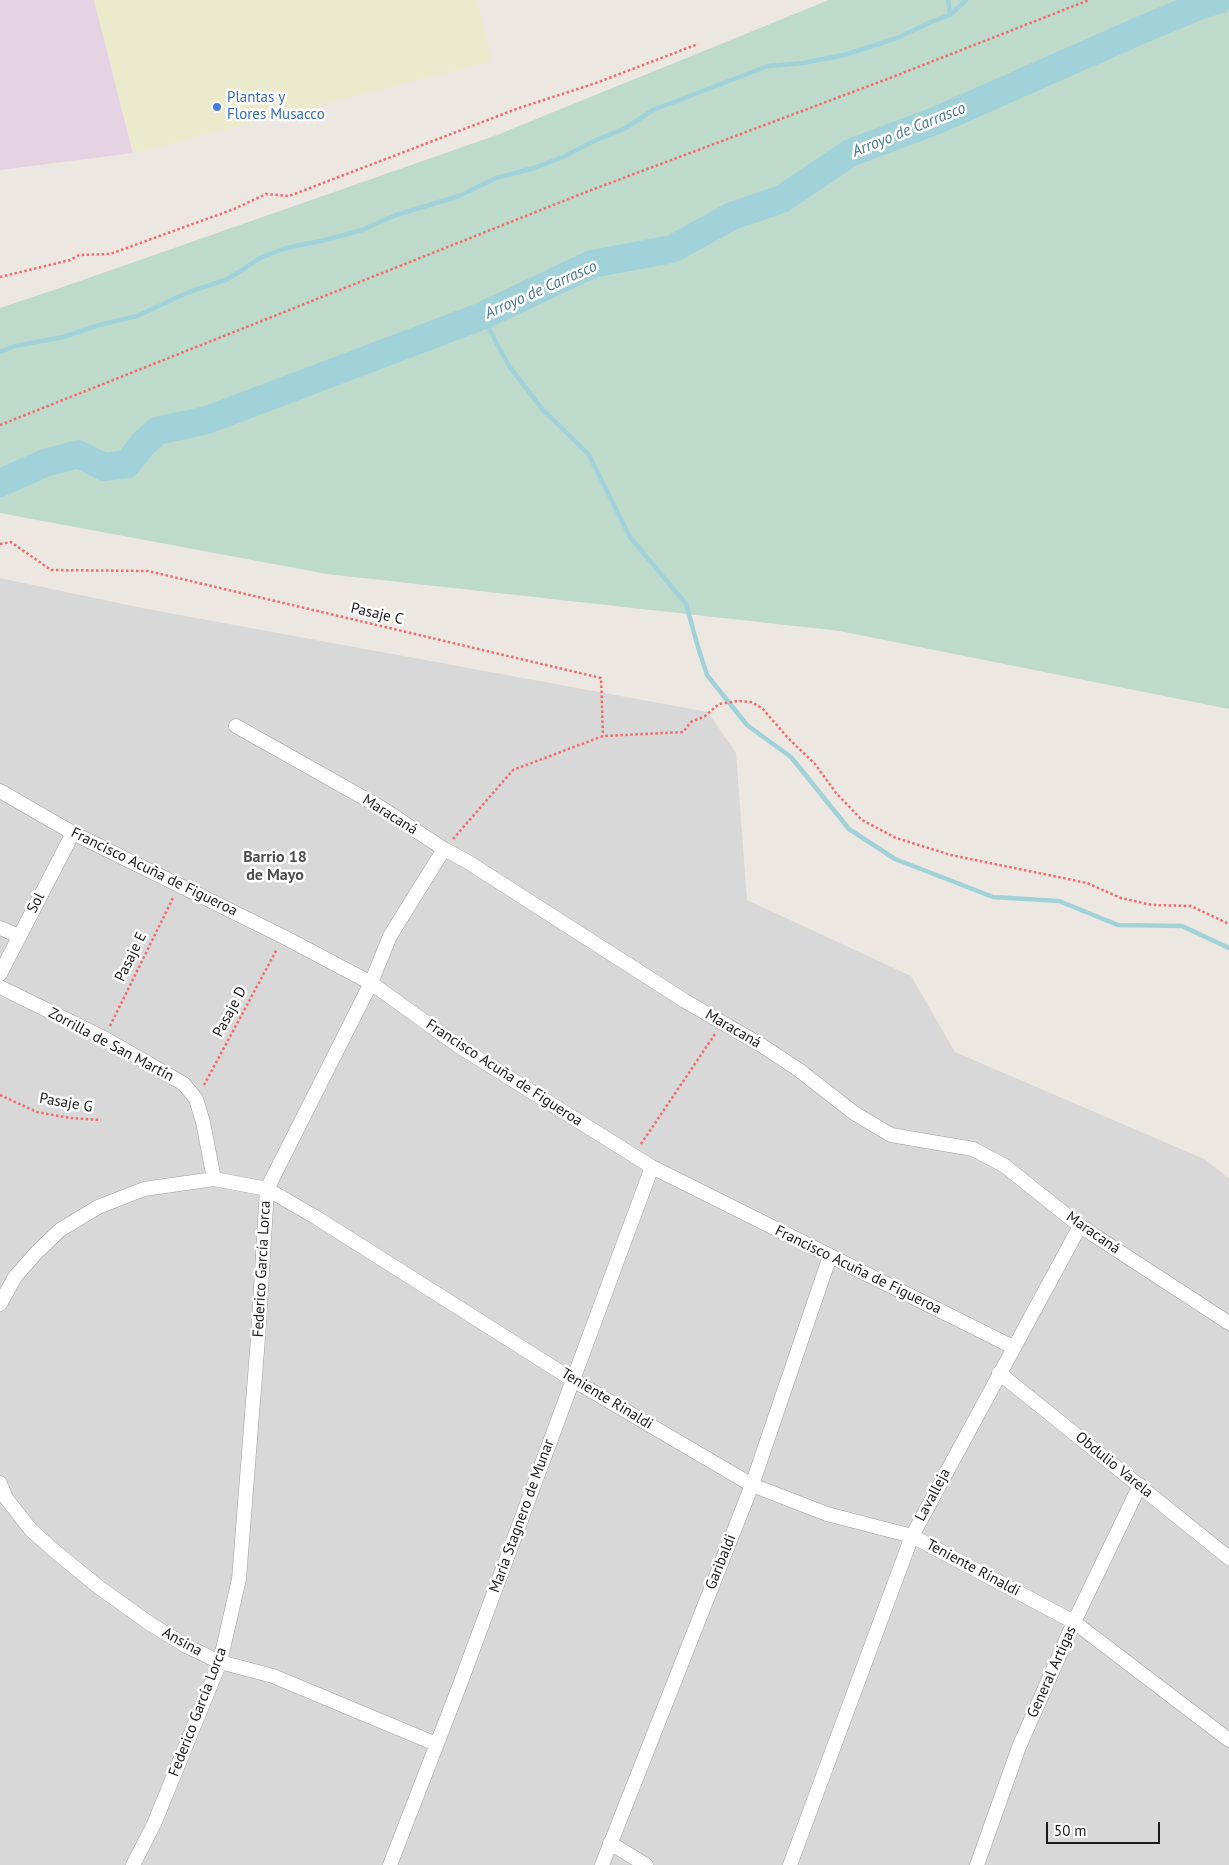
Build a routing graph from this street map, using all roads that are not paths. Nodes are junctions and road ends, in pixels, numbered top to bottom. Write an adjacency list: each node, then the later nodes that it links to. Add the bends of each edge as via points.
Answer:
1 (236, 726): 4 (street, Maracaná, via 380,806)
2 (0, 791): 3 (street, Francisco Acuña de Figueroa)
3 (73, 833): 6 (street, Sol); 8 (street, Francisco Acuña de Figueroa, via 284,936)
4 (444, 849): 8 (street, Federico García Lorca, via 390,936); 13 (street, Maracaná, via 784,1060 854,1113 891,1135 973,1150 1005,1166)
5 (0, 928): 6 (street)
6 (19, 936): 7 (street, Sol)
7 (0, 974)
8 (371, 983): 10 (street, Francisco Acuña de Figueroa, via 460,1047); 12 (street, Federico García Lorca)
9 (0, 988): 11 (street, Zorrilla de San Martín, via 104,1038 184,1084 196,1099 204,1122)
10 (652, 1167): 14 (street, Francisco Acuña de Figueroa); 19 (street, María Stagnero de Munar)
11 (214, 1179): 12 (street, Teniente Rinaldi); 15 (street, Teniente Rinaldi, via 144,1189 98,1206 60,1230 36,1253 15,1277)
12 (267, 1189): 19 (street, Teniente Rinaldi); 27 (street, Federico García Lorca, via 239,1579)
13 (1080, 1226): 16 (street, Maracaná); 17 (street, Lavalleja)
14 (830, 1256): 17 (street, Francisco Acuña de Figueroa); 21 (street, Garibaldi)
15 (0, 1304)
16 (1229, 1323)
17 (1013, 1347): 18 (street, Lavalleja)
18 (999, 1373): 22 (street, Obdulio Varela); 24 (street, Lavalleja)
19 (573, 1380): 21 (street, Teniente Rinaldi); 29 (street, María Stagnero de Munar)
20 (0, 1483): 23 (street, Ansina)
21 (752, 1485): 24 (street, Teniente Rinaldi, via 827,1514); 30 (street, Garibaldi)
22 (1140, 1485): 25 (street, Obdulio Varela); 26 (street, General Artigas)
23 (3, 1498): 27 (street, Ansina, via 32,1530 100,1588 186,1646)
24 (912, 1536): 26 (street, Teniente Rinaldi); 35 (street, Lavalleja)
25 (1229, 1558)
26 (1074, 1622): 28 (street, Teniente Rinaldi); 36 (street, General Artigas, via 1019,1747)
27 (220, 1662): 29 (street, Ansina, via 273,1676); 31 (street, Federico García Lorca, via 154,1824)
28 (1229, 1740)
29 (436, 1744): 32 (street, María Stagnero de Munar)
30 (610, 1843): 33 (street, Garibaldi); 34 (street)
31 (133, 1865)
32 (390, 1865)
33 (602, 1865)
34 (646, 1865)
35 (790, 1865)
36 (977, 1865)

